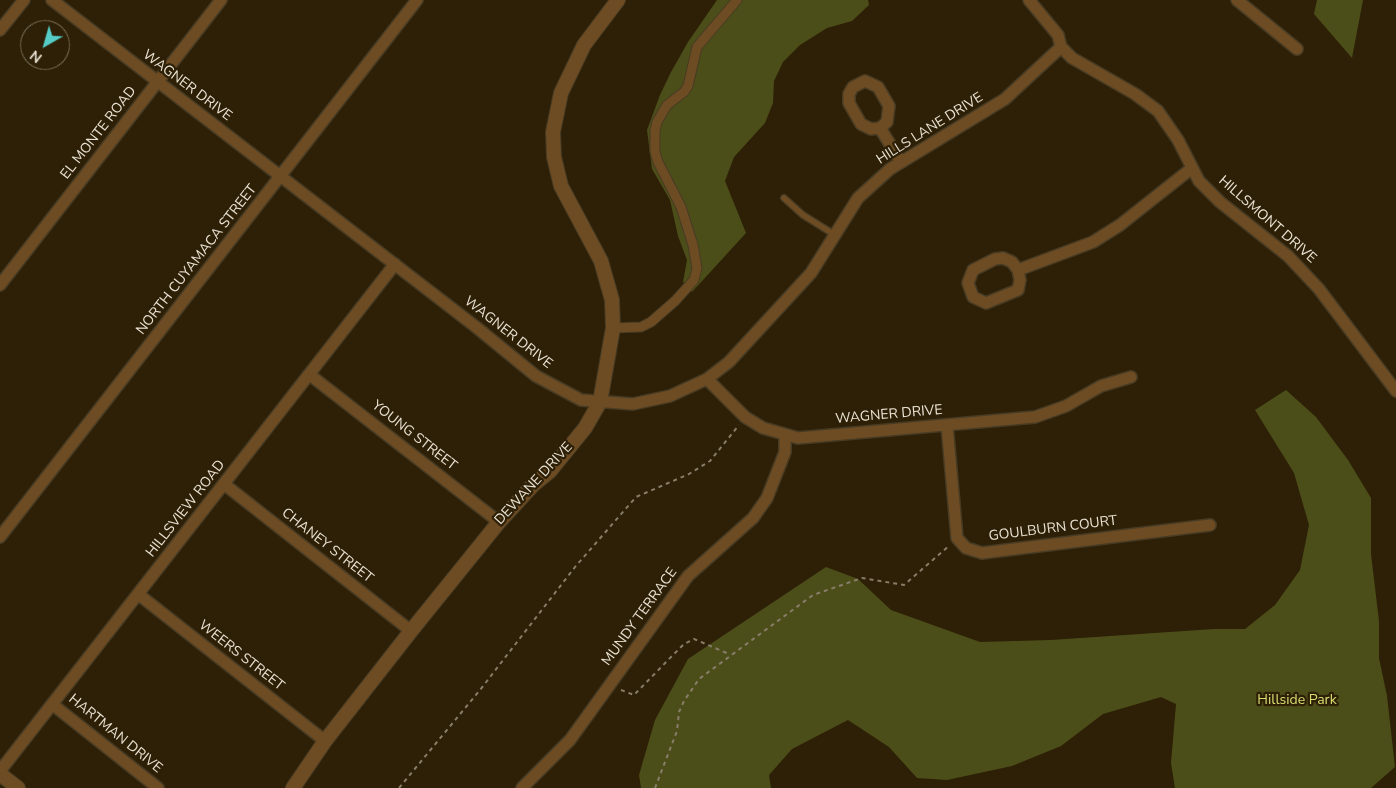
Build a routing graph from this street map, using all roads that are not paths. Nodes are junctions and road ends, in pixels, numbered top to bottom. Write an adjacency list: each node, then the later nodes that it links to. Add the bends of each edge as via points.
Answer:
1 (24, 0): 9 (street)
2 (52, 0): 12 (street, WAGNER DRIVE)
3 (221, 0): 12 (street, EL MONTE ROAD)
4 (417, 0): 16 (street, NORTH CUYAMACA STREET)
5 (618, 0): 22 (street, DEWANE DRIVE, via 584,45 562,90 555,114 553,140 556,167 565,196 606,273 613,307)
6 (737, 0): 22 (street, via 697,47 688,86 667,105 655,131 658,162 681,207 693,245 697,268 694,280 651,322 641,327)
7 (1029, 0): 10 (street, HILLSMONT DRIVE, via 1058,35)
8 (1237, 0): 11 (street)
9 (0, 30)
10 (1061, 47): 14 (street, HILLS LANE DRIVE, via 1005,99); 15 (street, HILLSMONT DRIVE, via 1072,58 1158,111)
11 (1297, 49)
12 (158, 82): 16 (street, WAGNER DRIVE); 21 (street, EL MONTE ROAD)
13 (880, 128): 14 (street)
14 (901, 162): 18 (street, HILLS LANE DRIVE, via 858,198)
15 (1192, 168): 20 (street, via 1120,225 1092,242); 26 (street, HILLSMONT DRIVE, via 1220,202 1288,256 1319,289)
16 (281, 176): 19 (street, WAGNER DRIVE); 33 (street, NORTH CUYAMACA STREET)
17 (784, 198): 18 (lane)
18 (835, 235): 25 (street, HILLS LANE DRIVE, via 811,273 785,304 729,362)
19 (394, 264): 23 (street, HILLSVIEW ROAD); 27 (street, WAGNER DRIVE, via 536,376 581,400)
20 (1018, 270): 20 (street, via 1003,258 973,270 968,283 973,297 986,303 1018,290)
21 (0, 285)
22 (613, 328): 27 (street, DEWANE DRIVE)
23 (310, 375): 30 (street, HILLSVIEW ROAD); 31 (street, YOUNG STREET)
24 (1131, 377): 28 (street, WAGNER DRIVE, via 1101,386 1066,406 1034,417)
25 (707, 379): 27 (street, WAGNER DRIVE, via 656,401 633,404); 29 (street, WAGNER DRIVE, via 745,417)
26 (1396, 391)
27 (600, 402): 31 (street, DEWANE DRIVE, via 585,428 550,470)
28 (947, 425): 29 (street, WAGNER DRIVE, via 798,438); 32 (street, GOULBURN COURT, via 957,538 966,548 982,553)
29 (785, 436): 42 (street, MUNDY TERRACE, via 784,452 767,498 753,518 688,576 570,740)
30 (224, 484): 34 (street, HILLSVIEW ROAD); 35 (street, CHANEY STREET)
31 (499, 522): 35 (street, DEWANE DRIVE)
32 (1210, 525)
33 (0, 537)
34 (138, 594): 36 (street, HILLSVIEW ROAD); 37 (street, WEERS STREET)
35 (411, 631): 37 (street, DEWANE DRIVE)
36 (52, 704): 38 (street, HILLSVIEW ROAD); 40 (street, HARTMAN DRIVE)
37 (325, 741): 41 (street, DEWANE DRIVE)
38 (0, 772): 39 (street)
39 (18, 788)
40 (158, 788)
41 (293, 788)
42 (522, 788)

